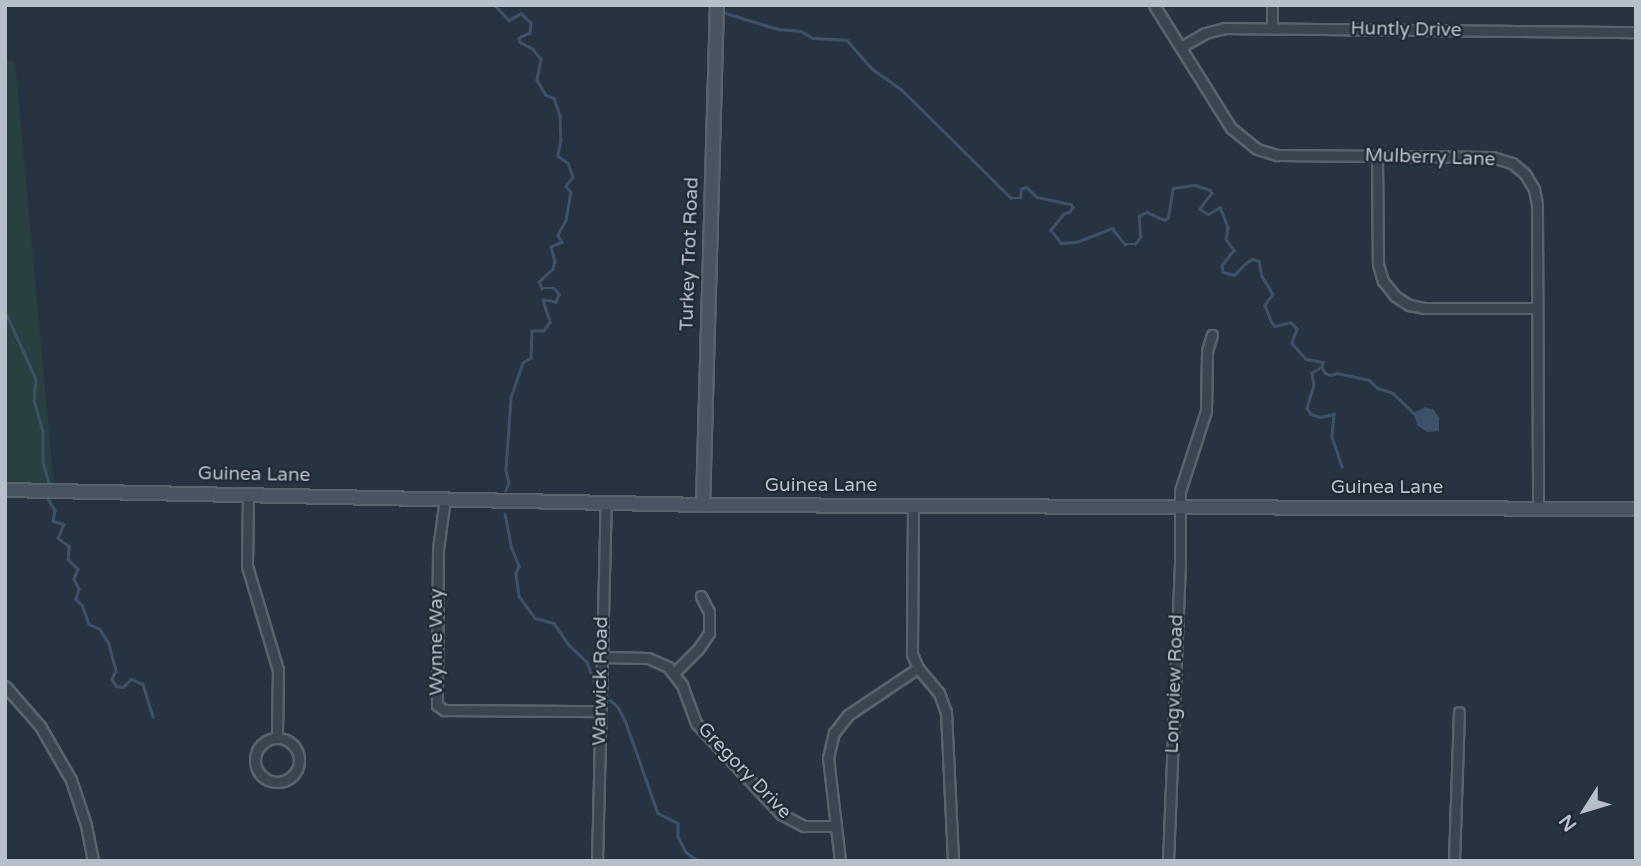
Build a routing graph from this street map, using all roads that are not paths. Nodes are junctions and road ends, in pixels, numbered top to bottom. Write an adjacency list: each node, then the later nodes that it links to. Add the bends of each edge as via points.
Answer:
1 (717, 5): 14 (street, Turkey Trot Road)
2 (1154, 5): 6 (street, Mulberry Lane)
3 (1272, 5): 4 (street)
4 (1272, 27): 5 (street, Huntly Drive); 6 (street, Huntly Drive, via 1217,29)
5 (1636, 32)
6 (1181, 47): 7 (street, Mulberry Lane, via 1231,128 1257,149 1277,155)
7 (1377, 156): 8 (street, Mulberry Lane, via 1492,157 1512,163 1525,174 1537,204); 8 (street, via 1378,264 1383,281 1395,296 1425,308)
8 (1538, 308): 17 (street, Mulberry Lane)
9 (1212, 335): 16 (street, Longview Road, via 1207,351 1206,411 1182,483)
10 (5, 489): 11 (street, Guinea Lane)
11 (248, 494): 12 (street, Guinea Lane); 26 (street, via 247,566 278,670)
12 (445, 498): 13 (street, Guinea Lane); 24 (street, Wynne Way, via 438,549 437,705 444,710)
13 (606, 502): 14 (street, Guinea Lane); 20 (street, Warwick Road)
14 (704, 505): 15 (street, Guinea Lane)
15 (913, 506): 16 (street, Guinea Lane); 21 (street, via 910,637)
16 (1180, 507): 17 (street, Guinea Lane); 32 (street, Longview Road)
17 (1538, 508): 18 (street, Guinea Lane)
18 (1636, 509)
19 (701, 596): 22 (street, via 709,612 709,632)
20 (602, 657): 22 (street, via 648,658); 24 (street, Warwick Road)
21 (919, 668): 27 (street, via 848,715 834,733 828,758); 31 (street, via 939,693 946,712)
22 (674, 673): 27 (street, Gregory Drive, via 696,723 781,814 804,827)
23 (5, 686): 28 (street, via 40,726 68,774 82,808)
24 (601, 710): 29 (street, Warwick Road)
25 (1459, 712): 33 (street)
26 (277, 737): 26 (street, via 261,743 254,759 261,776 275,782 289,779 299,762 295,746)
27 (836, 826): 30 (street)
28 (93, 861)
29 (597, 861)
30 (839, 861)
31 (953, 861)
32 (1168, 861)
33 (1454, 861)

